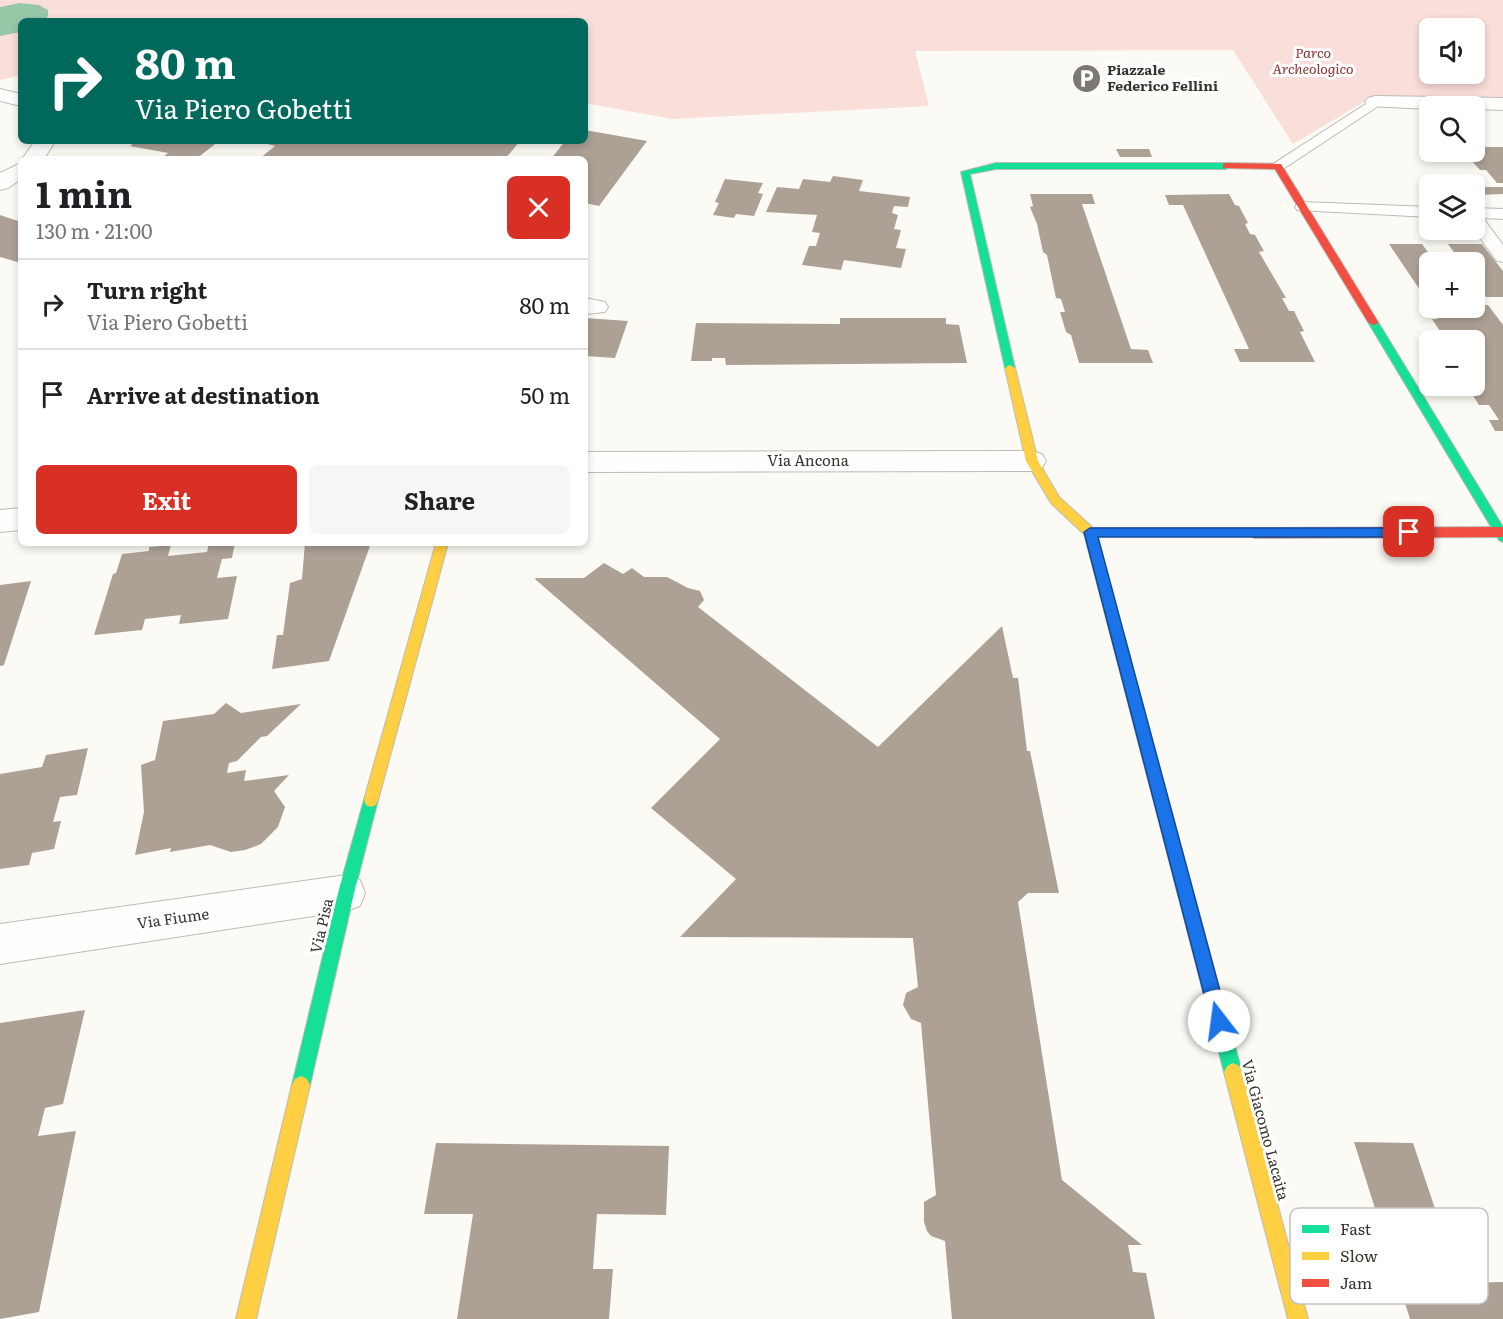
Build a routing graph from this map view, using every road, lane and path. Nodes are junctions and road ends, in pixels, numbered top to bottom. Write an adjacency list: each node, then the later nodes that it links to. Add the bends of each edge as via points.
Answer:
1 (0, 94): 2 (street)
2 (18, 99)
3 (1375, 102): 4 (street); 5 (lane)
4 (1503, 104)
5 (1278, 166): 9 (street); 15 (street, via 996,166 965,172)
6 (18, 171): 7 (street)
7 (0, 185): 8 (street)
8 (18, 192)
9 (1303, 207): 10 (lane); 20 (street)
10 (1419, 212)
11 (1503, 214): 12 (lane)
12 (1485, 215)
13 (1485, 231): 14 (lane)
14 (1503, 257)
15 (1032, 460): 16 (street, Via Ancona); 19 (street, via 1055,500)
16 (588, 462)
17 (18, 519): 18 (street)
18 (0, 521)
19 (1090, 532): 20 (street); 24 (street, Via Giacomo Lacaita)
20 (1502, 534)
21 (441, 546): 22 (street, Via Pisa)
22 (346, 893): 23 (street, Via Fiume); 26 (street, Via Pisa)
23 (0, 944)
24 (1290, 1289)
25 (1294, 1304): 27 (street, Via Giacomo Lacaita)
26 (246, 1319)
27 (1298, 1319)

